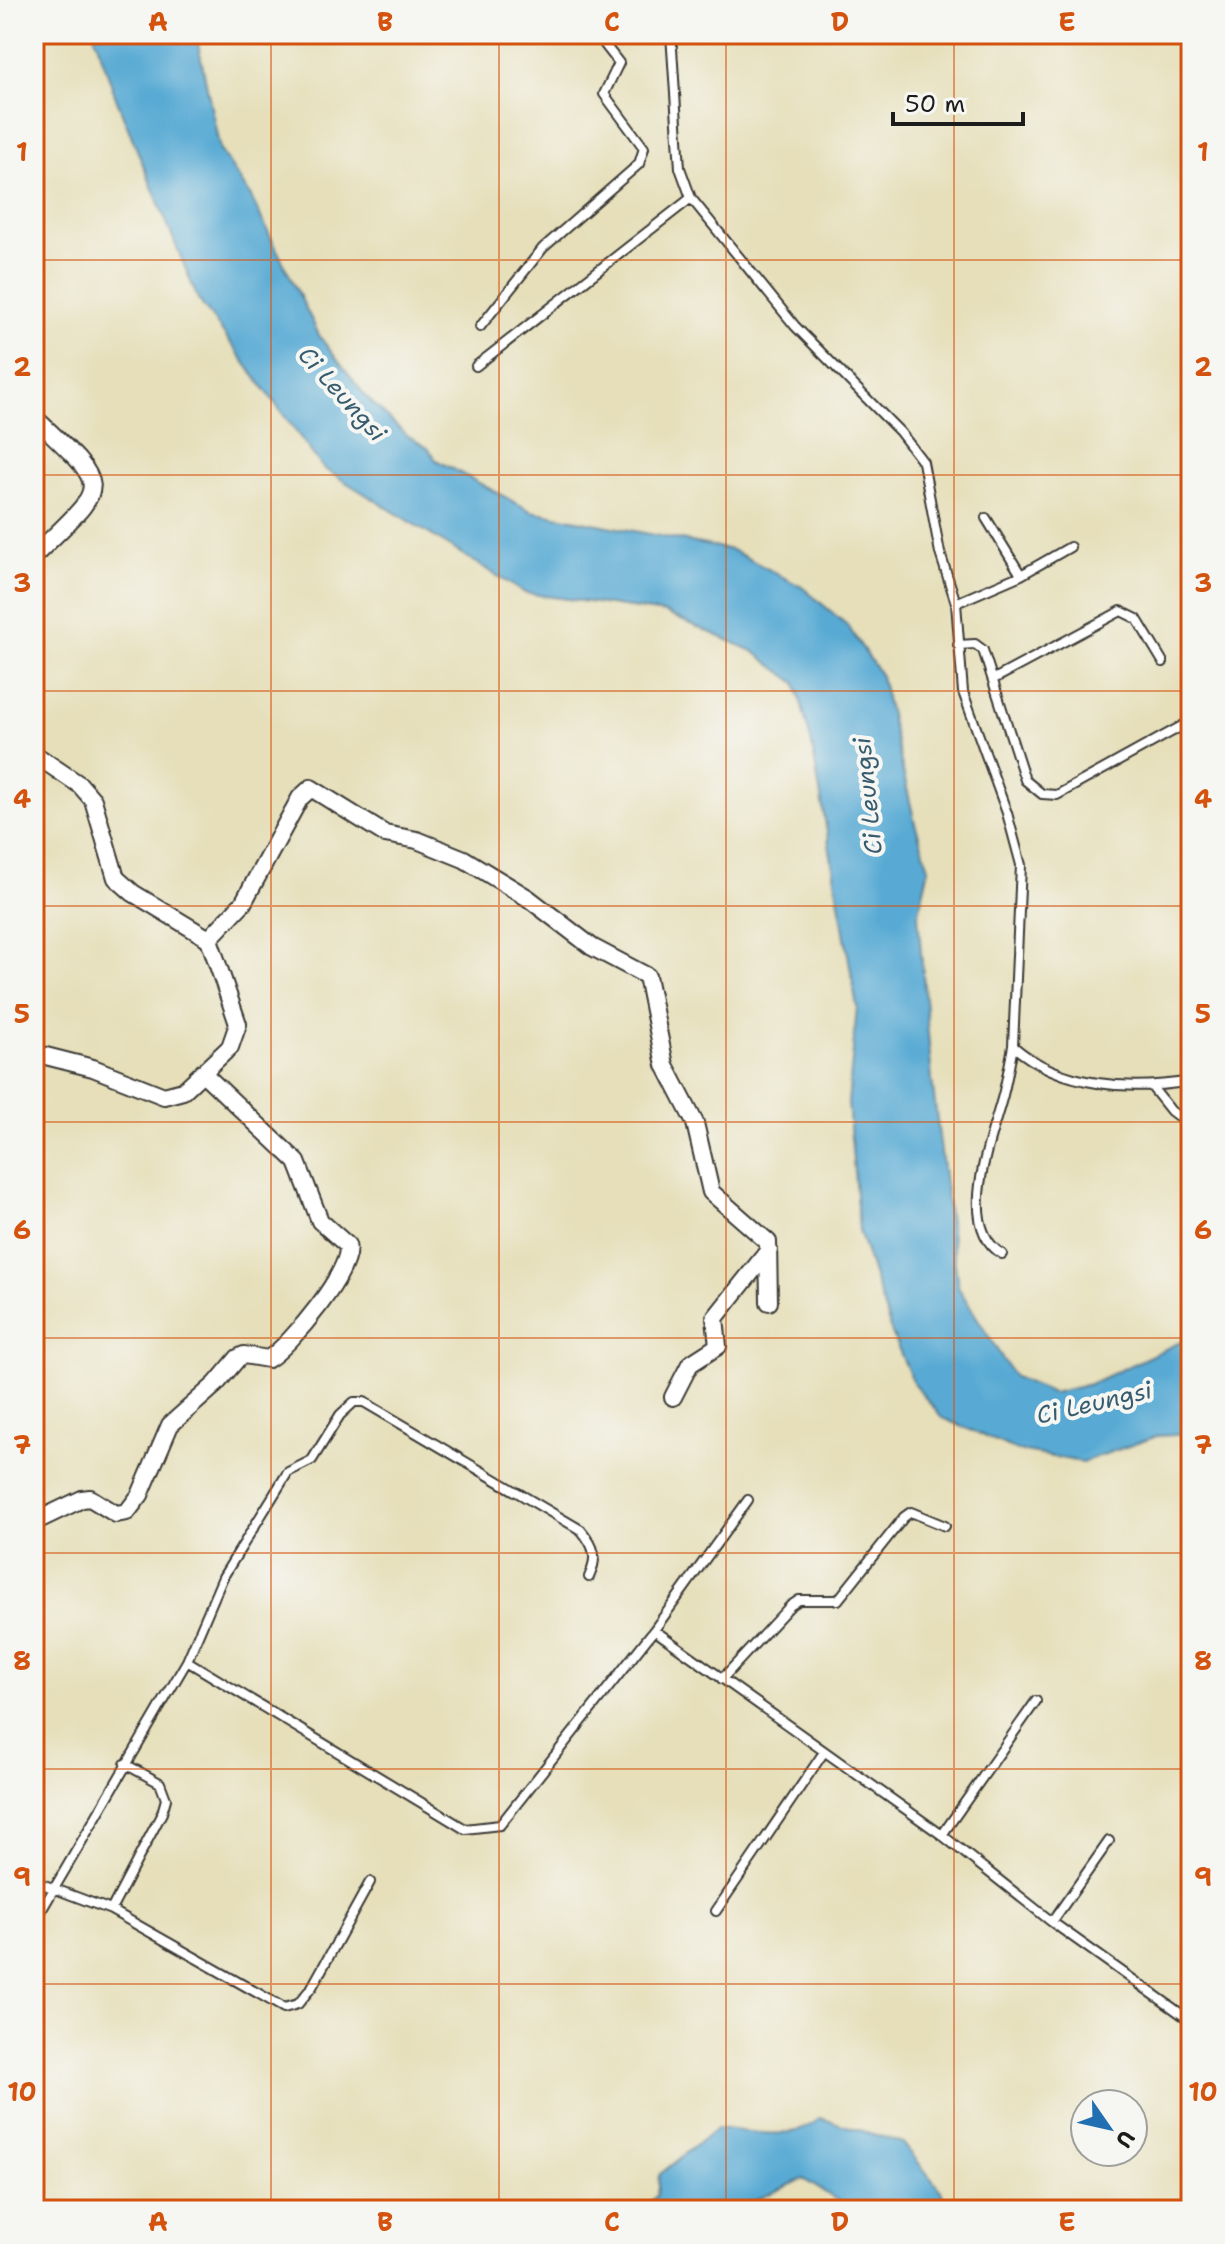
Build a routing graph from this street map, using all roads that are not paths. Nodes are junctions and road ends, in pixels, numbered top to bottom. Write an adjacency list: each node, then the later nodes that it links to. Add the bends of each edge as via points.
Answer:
1 (602, 34): 4 (lane, via 619,63 604,94 644,148 639,164 543,248)
2 (671, 34): 3 (lane, via 680,168)
3 (691, 198): 5 (lane); 11 (lane, via 795,326 914,447 923,462 940,553)
4 (480, 327)
5 (476, 366)
6 (34, 417): 9 (street, via 91,473 94,487 88,502)
7 (986, 518): 10 (lane)
8 (1070, 547): 10 (lane)
9 (34, 556)
10 (1021, 575): 11 (lane)
11 (956, 603): 12 (lane)
12 (958, 645): 14 (lane, via 975,644 983,650); 18 (lane, via 963,692 1021,865)
13 (1163, 662): 14 (lane, via 1137,619 1121,611)
14 (994, 679): 15 (lane, via 1025,780 1047,796)
15 (1191, 721)
16 (34, 754): 17 (street, via 93,800 116,878)
17 (209, 939): 20 (street, via 238,1024 230,1047); 24 (street, via 243,903 300,798 311,788 385,834 464,859 528,898 592,947 647,976 665,1065 695,1123 711,1192 765,1238)
18 (1013, 1046): 22 (lane, via 1042,1066 1093,1082); 25 (lane, via 984,1164 979,1210 988,1243)
19 (34, 1053): 20 (street, via 93,1068 164,1096 183,1091)
20 (204, 1074): 29 (street, via 297,1162 310,1203 320,1221 347,1245 347,1260 285,1348 268,1359 238,1358 170,1425 140,1495 127,1512 116,1514 90,1498)
21 (1191, 1081): 22 (lane)
22 (1151, 1086): 23 (lane)
23 (1191, 1126)
24 (769, 1250): 26 (street); 27 (street, via 715,1318 718,1346 690,1364)
25 (1002, 1254)
26 (769, 1302)
27 (673, 1397)
28 (748, 1500): 32 (lane)
29 (34, 1522)
30 (945, 1526): 34 (lane, via 911,1512 838,1600 799,1600 790,1606)
31 (589, 1577): 33 (lane, via 595,1552 581,1530 364,1402 354,1402 312,1460 288,1472 223,1577)
32 (654, 1630): 33 (lane, via 500,1825 484,1829 465,1829); 34 (lane)
33 (187, 1661): 37 (lane)
34 (722, 1679): 36 (lane)
35 (1036, 1701): 38 (lane)
36 (824, 1752): 38 (lane); 44 (lane)
37 (125, 1764): 42 (lane); 43 (lane, via 160,1783 166,1799)
38 (942, 1835): 45 (lane)
39 (1109, 1841): 45 (lane)
40 (34, 1881): 42 (lane)
41 (370, 1882): 43 (lane, via 312,1987 298,2004 284,2008)
42 (55, 1887): 43 (lane); 46 (lane)
43 (111, 1910)
44 (716, 1911)
45 (1052, 1922): 47 (lane)
46 (34, 1923)
47 (1191, 2021)
48 (1191, 2178): 49 (lane)
49 (1183, 2210)

